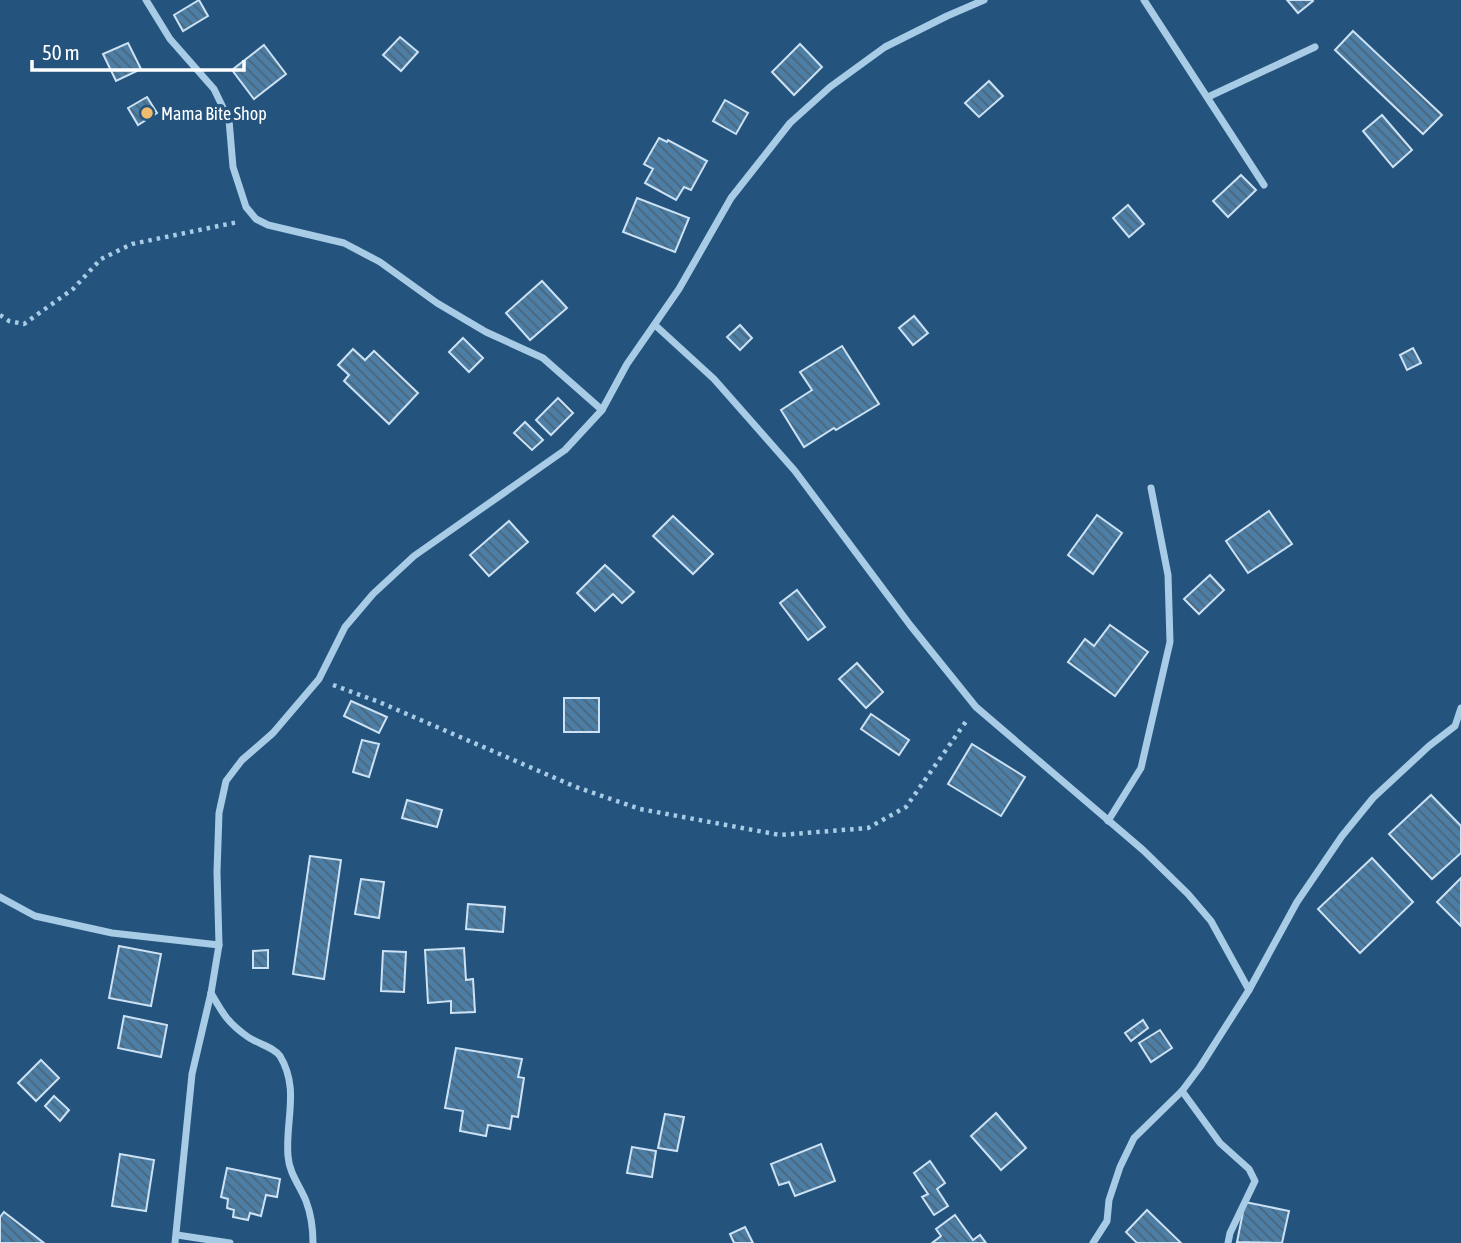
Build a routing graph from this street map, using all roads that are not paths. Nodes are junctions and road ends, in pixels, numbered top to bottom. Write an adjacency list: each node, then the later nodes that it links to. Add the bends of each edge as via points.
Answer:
1 (146, 0): 8 (street, via 170,39 214,89 229,120 233,167 246,207 256,219 344,243 380,262 486,332 543,358)
2 (984, 0): 7 (street, via 886,47 790,123 731,198)
3 (1144, 0): 5 (street)
4 (1315, 47): 5 (street)
5 (1208, 97): 6 (street)
6 (1264, 185)
7 (655, 325): 8 (street); 11 (street, via 714,379 795,471 976,707)
8 (602, 410): 13 (street, via 565,450 414,556 373,594 345,627 320,679 226,781 219,813)
9 (1151, 488): 11 (street, via 1168,575 1170,642 1140,768)
10 (1461, 709): 14 (street, via 1455,726 1373,798 1342,836 1297,902)
11 (1108, 821): 14 (street, via 1212,921)
12 (0, 897): 13 (street, via 48,919 112,933)
13 (219, 945): 15 (street)
14 (1249, 990): 16 (street)
15 (211, 993): 17 (street, via 192,1074); 19 (street, via 228,1022 278,1053 288,1071 292,1096 288,1157 306,1200)
16 (1182, 1091): 20 (street, via 1134,1138 1120,1167 1107,1221); 21 (street, via 1255,1181)
17 (176, 1239): 18 (street)
18 (230, 1243)
19 (313, 1243)
20 (1093, 1243)
21 (1228, 1243)

